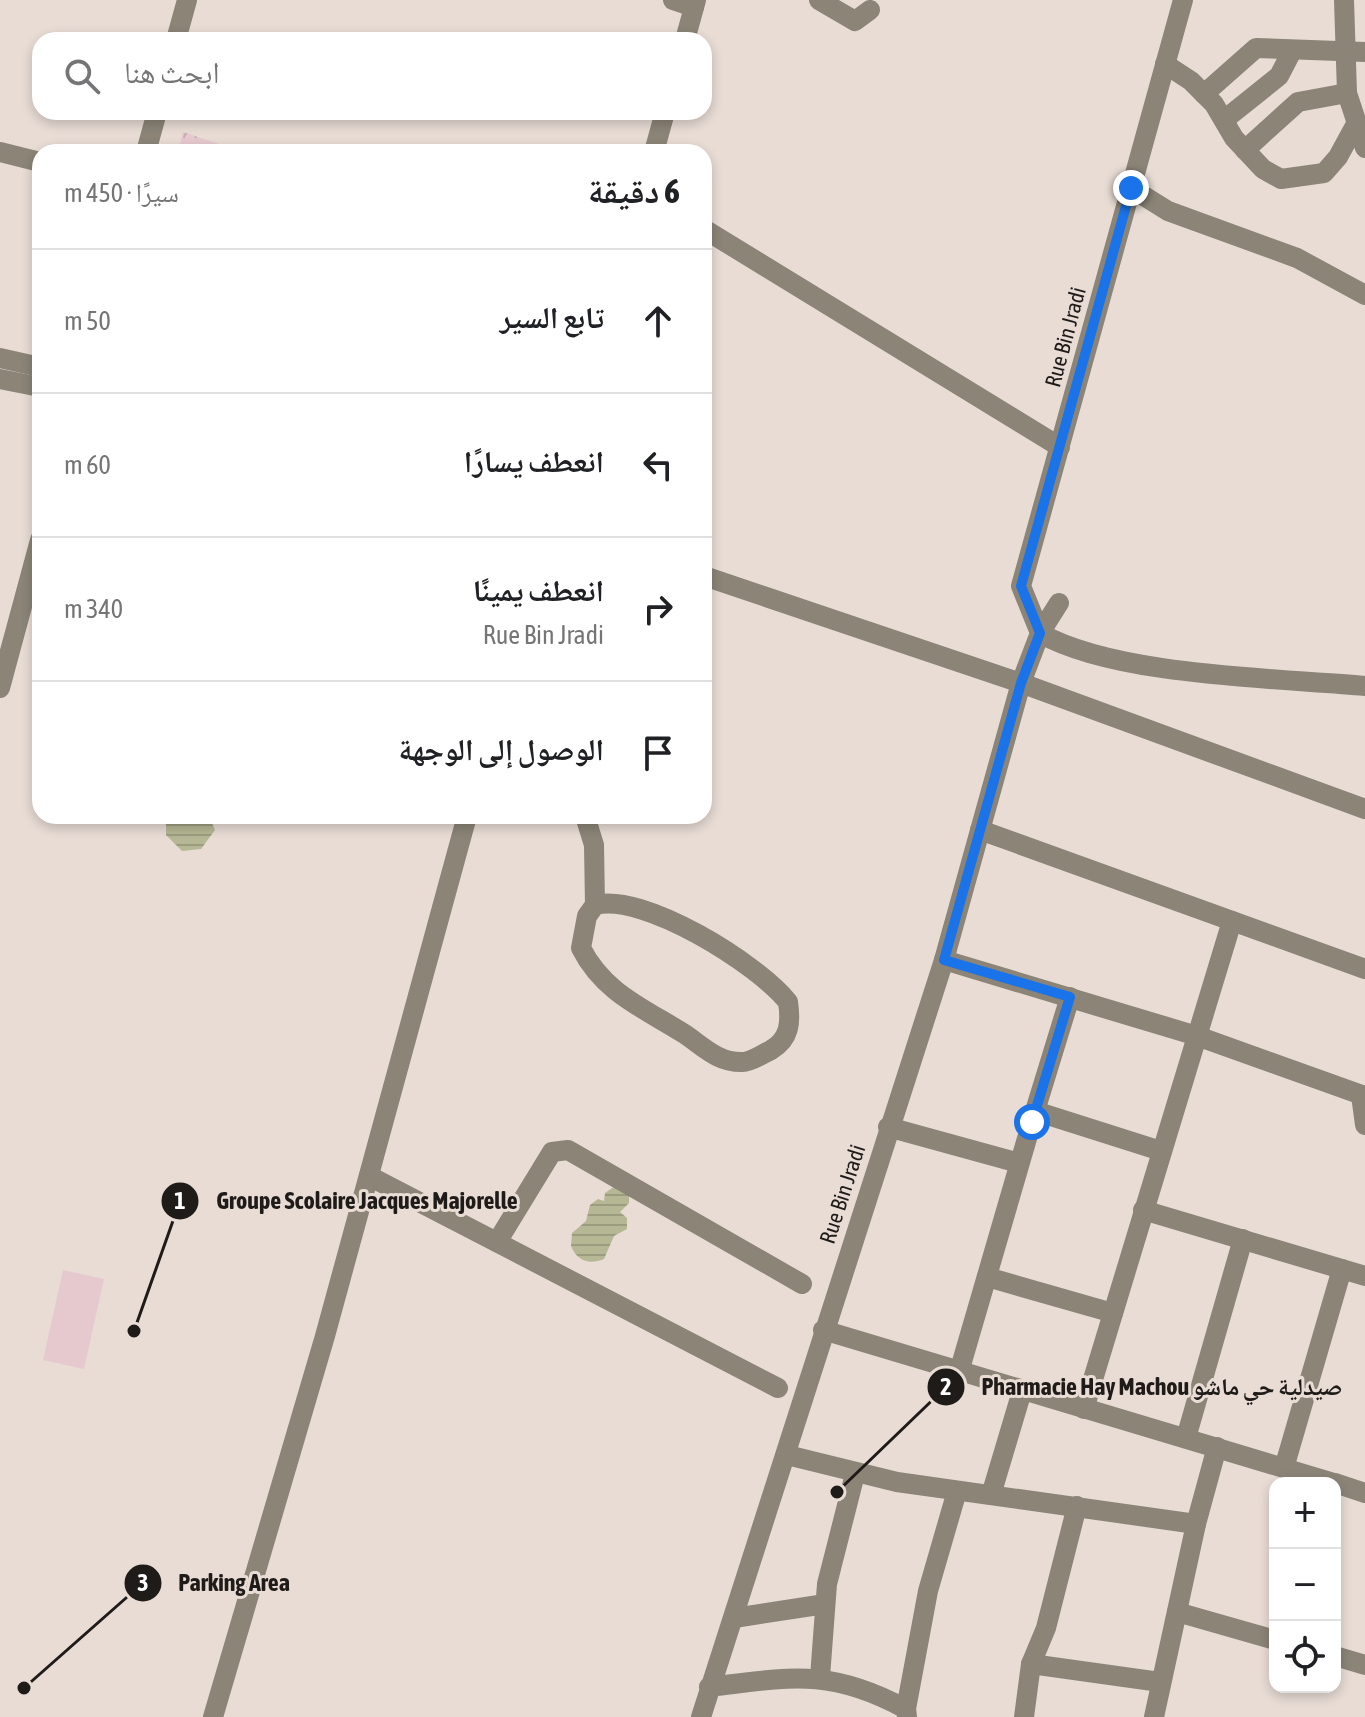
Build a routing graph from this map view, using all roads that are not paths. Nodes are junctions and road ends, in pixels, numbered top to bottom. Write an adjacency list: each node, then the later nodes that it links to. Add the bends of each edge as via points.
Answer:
1 (187, 0): 8 (street)
2 (673, 0): 6 (street)
3 (819, 0): 7 (street, via 855,21)
4 (1183, 0): 12 (street, Rue Bin Jradi)
5 (1344, 0): 11 (street)
6 (695, 3): 9 (street)
7 (870, 10)
8 (178, 32)
9 (687, 32)
10 (1292, 51): 11 (street); 14 (street, via 1256,48); 17 (street, via 1279,76)
11 (1355, 52): 13 (street)
12 (1165, 64): 14 (street); 25 (street, Rue Bin Jradi)
13 (1347, 93): 18 (street); 22 (street, via 1298,102)
14 (1204, 94): 17 (street)
15 (155, 120): 19 (street)
16 (663, 120): 20 (street)
17 (1224, 120): 22 (street)
18 (1356, 124): 21 (street); 22 (street, via 1324,173 1281,179)
19 (148, 144)
20 (656, 144)
21 (1365, 148)
22 (1245, 150)
23 (0, 152): 24 (street)
24 (32, 160)
25 (1131, 188): 27 (street, via 1168,211 1297,258); 32 (street, Rue Bin Jradi)
26 (712, 234): 32 (street)
27 (1365, 295)
28 (0, 358): 29 (street)
29 (32, 365)
30 (0, 379): 31 (street)
31 (32, 385)
32 (1060, 447): 36 (street, Rue Bin Jradi, via 1021,586)
33 (32, 570): 39 (street)
34 (712, 579): 37 (street)
35 (1059, 603): 36 (street)
36 (1040, 633): 37 (street, Rue Bin Jradi); 38 (street, via 1065,648 1177,669)
37 (1021, 683): 40 (street); 43 (street, Rue Bin Jradi)
38 (1365, 686)
39 (0, 688)
40 (1365, 809)
41 (465, 824): 56 (street)
42 (587, 824): 44 (street, via 594,845)
43 (980, 830): 45 (street); 46 (street, Rue Bin Jradi)
44 (595, 905): 44 (street, via 587,916 581,948 589,964 621,996 713,1056 744,1062 780,1044 789,1030 788,1002 758,971 647,912 610,901)
45 (1232, 921): 47 (street); 49 (street)
46 (944, 960): 48 (street); 53 (street, Rue Bin Jradi)
47 (1365, 969)
48 (1070, 997): 49 (street); 51 (street)
49 (1197, 1036): 50 (street); 54 (street)
50 (1363, 1095): 52 (street)
51 (1035, 1111): 54 (street); 55 (street)
52 (1365, 1125)
53 (888, 1127): 55 (street); 65 (street, Rue Bin Jradi)
54 (1161, 1151): 57 (street)
55 (1019, 1163): 62 (street)
56 (369, 1176): 59 (street); 93 (street)
57 (1143, 1210): 58 (street); 64 (street)
58 (1243, 1239): 60 (street); 70 (street)
59 (497, 1242): 63 (street, via 552,1152 568,1150); 67 (street)
60 (1342, 1269): 61 (street); 73 (street)
61 (1365, 1276)
62 (987, 1277): 64 (street); 66 (street)
63 (802, 1284)
64 (1113, 1313): 69 (street)
65 (823, 1330): 66 (street); 72 (street, Rue Bin Jradi)
66 (959, 1372): 68 (street)
67 (778, 1388)
68 (1022, 1391): 69 (street); 79 (street)
69 (1084, 1409): 70 (street)
70 (1186, 1438): 71 (street)
71 (1217, 1447): 73 (street); 81 (street)
72 (787, 1455): 74 (street); 84 (street, Rue Bin Jradi)
73 (1284, 1468): 75 (street)
74 (855, 1474): 77 (street); 82 (street)
75 (1314, 1477)
76 (1341, 1485): 78 (street)
77 (957, 1491): 79 (street); 92 (street, via 928,1591)
78 (1365, 1493)
79 (991, 1495): 80 (street)
80 (1077, 1506): 81 (street); 87 (street, via 1046,1628)
81 (1196, 1524): 83 (street)
82 (825, 1604): 84 (street); 89 (street)
83 (1177, 1612): 85 (street); 90 (street)
84 (734, 1618): 91 (street, Rue Bin Jradi)
85 (1269, 1638)
86 (1341, 1658): 88 (street)
87 (1031, 1664): 90 (street); 95 (street)
88 (1365, 1665)
89 (820, 1677): 91 (street); 92 (street, via 882,1696)
90 (1160, 1682): 96 (street)
91 (709, 1687): 94 (street, Rue Bin Jradi)
92 (906, 1713)
93 (213, 1717)
94 (701, 1717)
95 (1024, 1717)
96 (1154, 1717)

